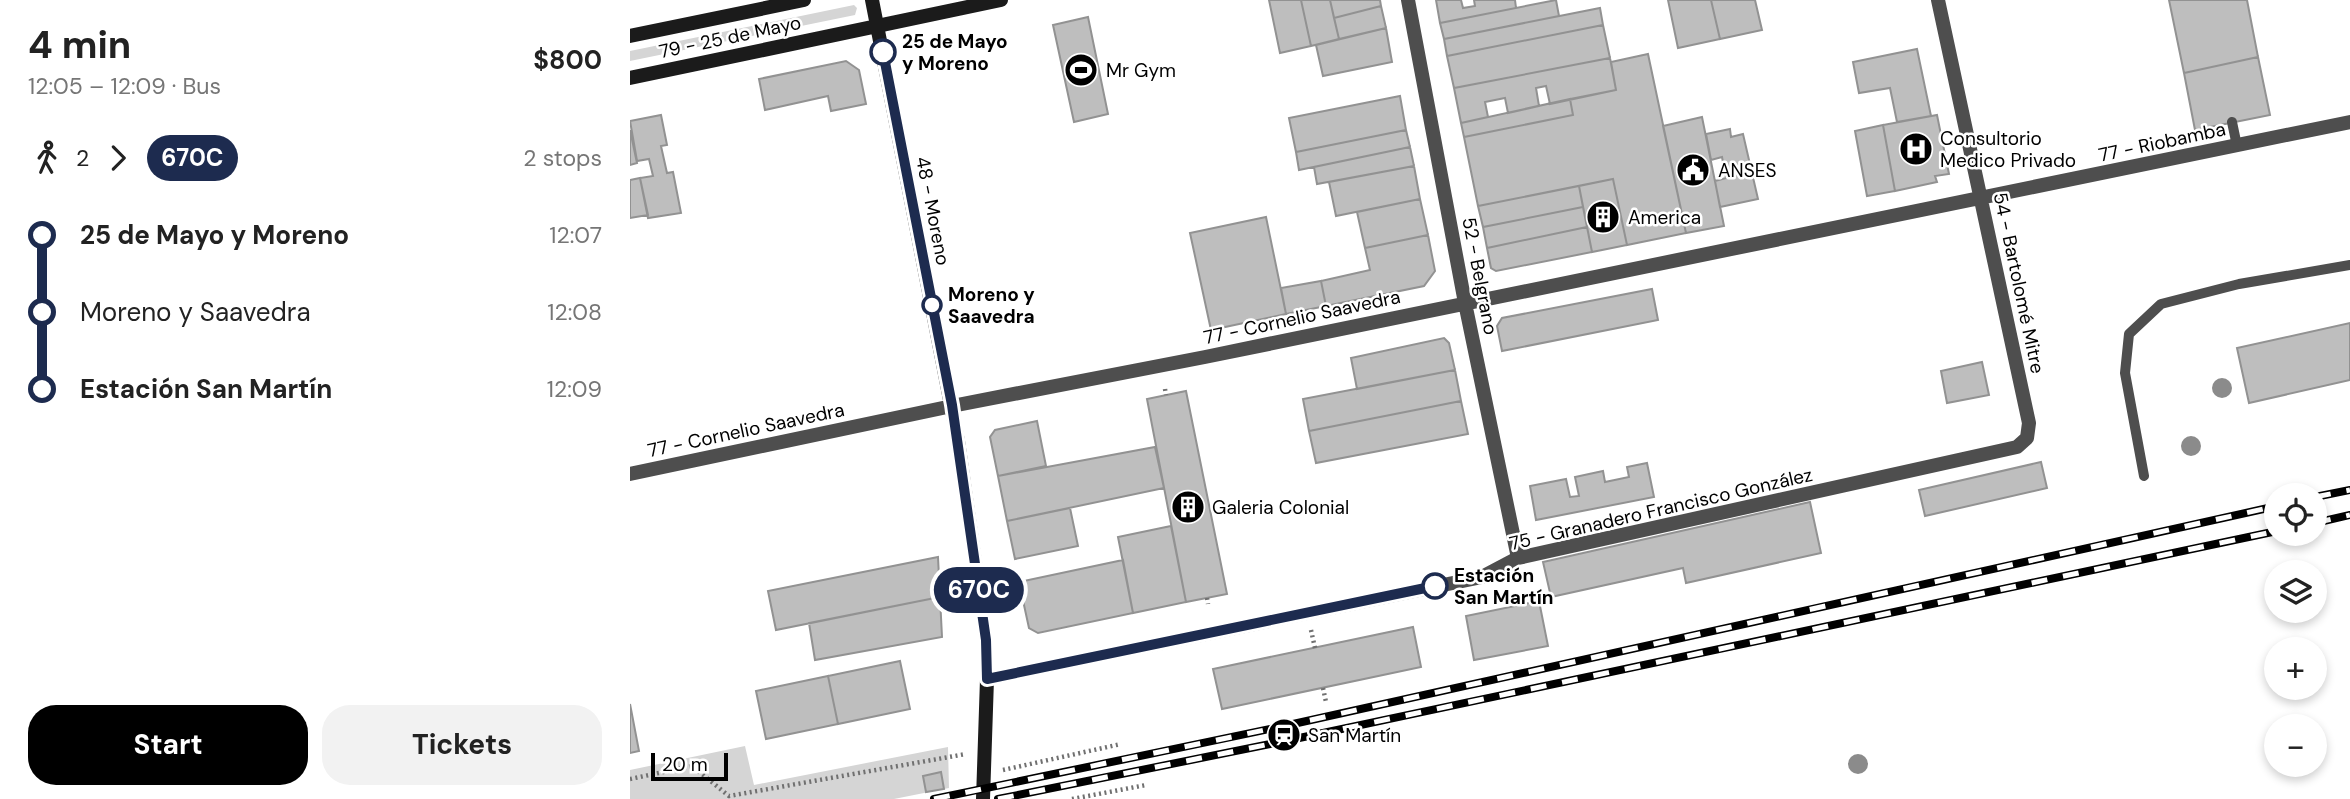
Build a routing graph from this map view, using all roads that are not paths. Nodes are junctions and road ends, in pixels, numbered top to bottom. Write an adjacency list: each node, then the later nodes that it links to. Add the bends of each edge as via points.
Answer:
1 (804, 0): 7 (street, 79 - 25 de Mayo)
2 (872, 0): 6 (street, 48 - Moreno)
3 (1001, 0): 6 (street, 79 - 25 de Mayo)
4 (1408, 0): 14 (street, 52 - Belgrano)
5 (1938, 0): 12 (street, 54 - Bartolomé Mitre)
6 (878, 26): 8 (street, 79 - 25 de Mayo); 15 (street, 48 - Moreno)
7 (630, 36)
8 (630, 78)
9 (2232, 122): 11 (lane)
10 (2350, 122): 11 (street, 77 - Riobamba)
11 (2237, 146): 12 (street, 77 - Riobamba)
12 (1982, 199): 14 (street, 77 - Cornelio Saavedra); 16 (street, 54 - Bartolomé Mitre, via 2029,423 2027,438)
13 (2350, 265): 18 (lane, via 2239,284 2161,304 2129,334 2125,373)
14 (1465, 303): 15 (street, 77 - Cornelio Saavedra); 19 (street, 52 - Belgrano)
15 (952, 405): 17 (street, 77 - Cornelio Saavedra); 20 (street, 48 - Moreno, via 986,640)
16 (2017, 447): 19 (street, 75 - Granadero Francisco González)
17 (630, 474)
18 (2144, 476)
19 (1518, 558): 20 (street, 75 - Granadero Francisco González, via 1482,577)
20 (987, 679): 21 (street, 48 - Moreno)
21 (983, 799)

